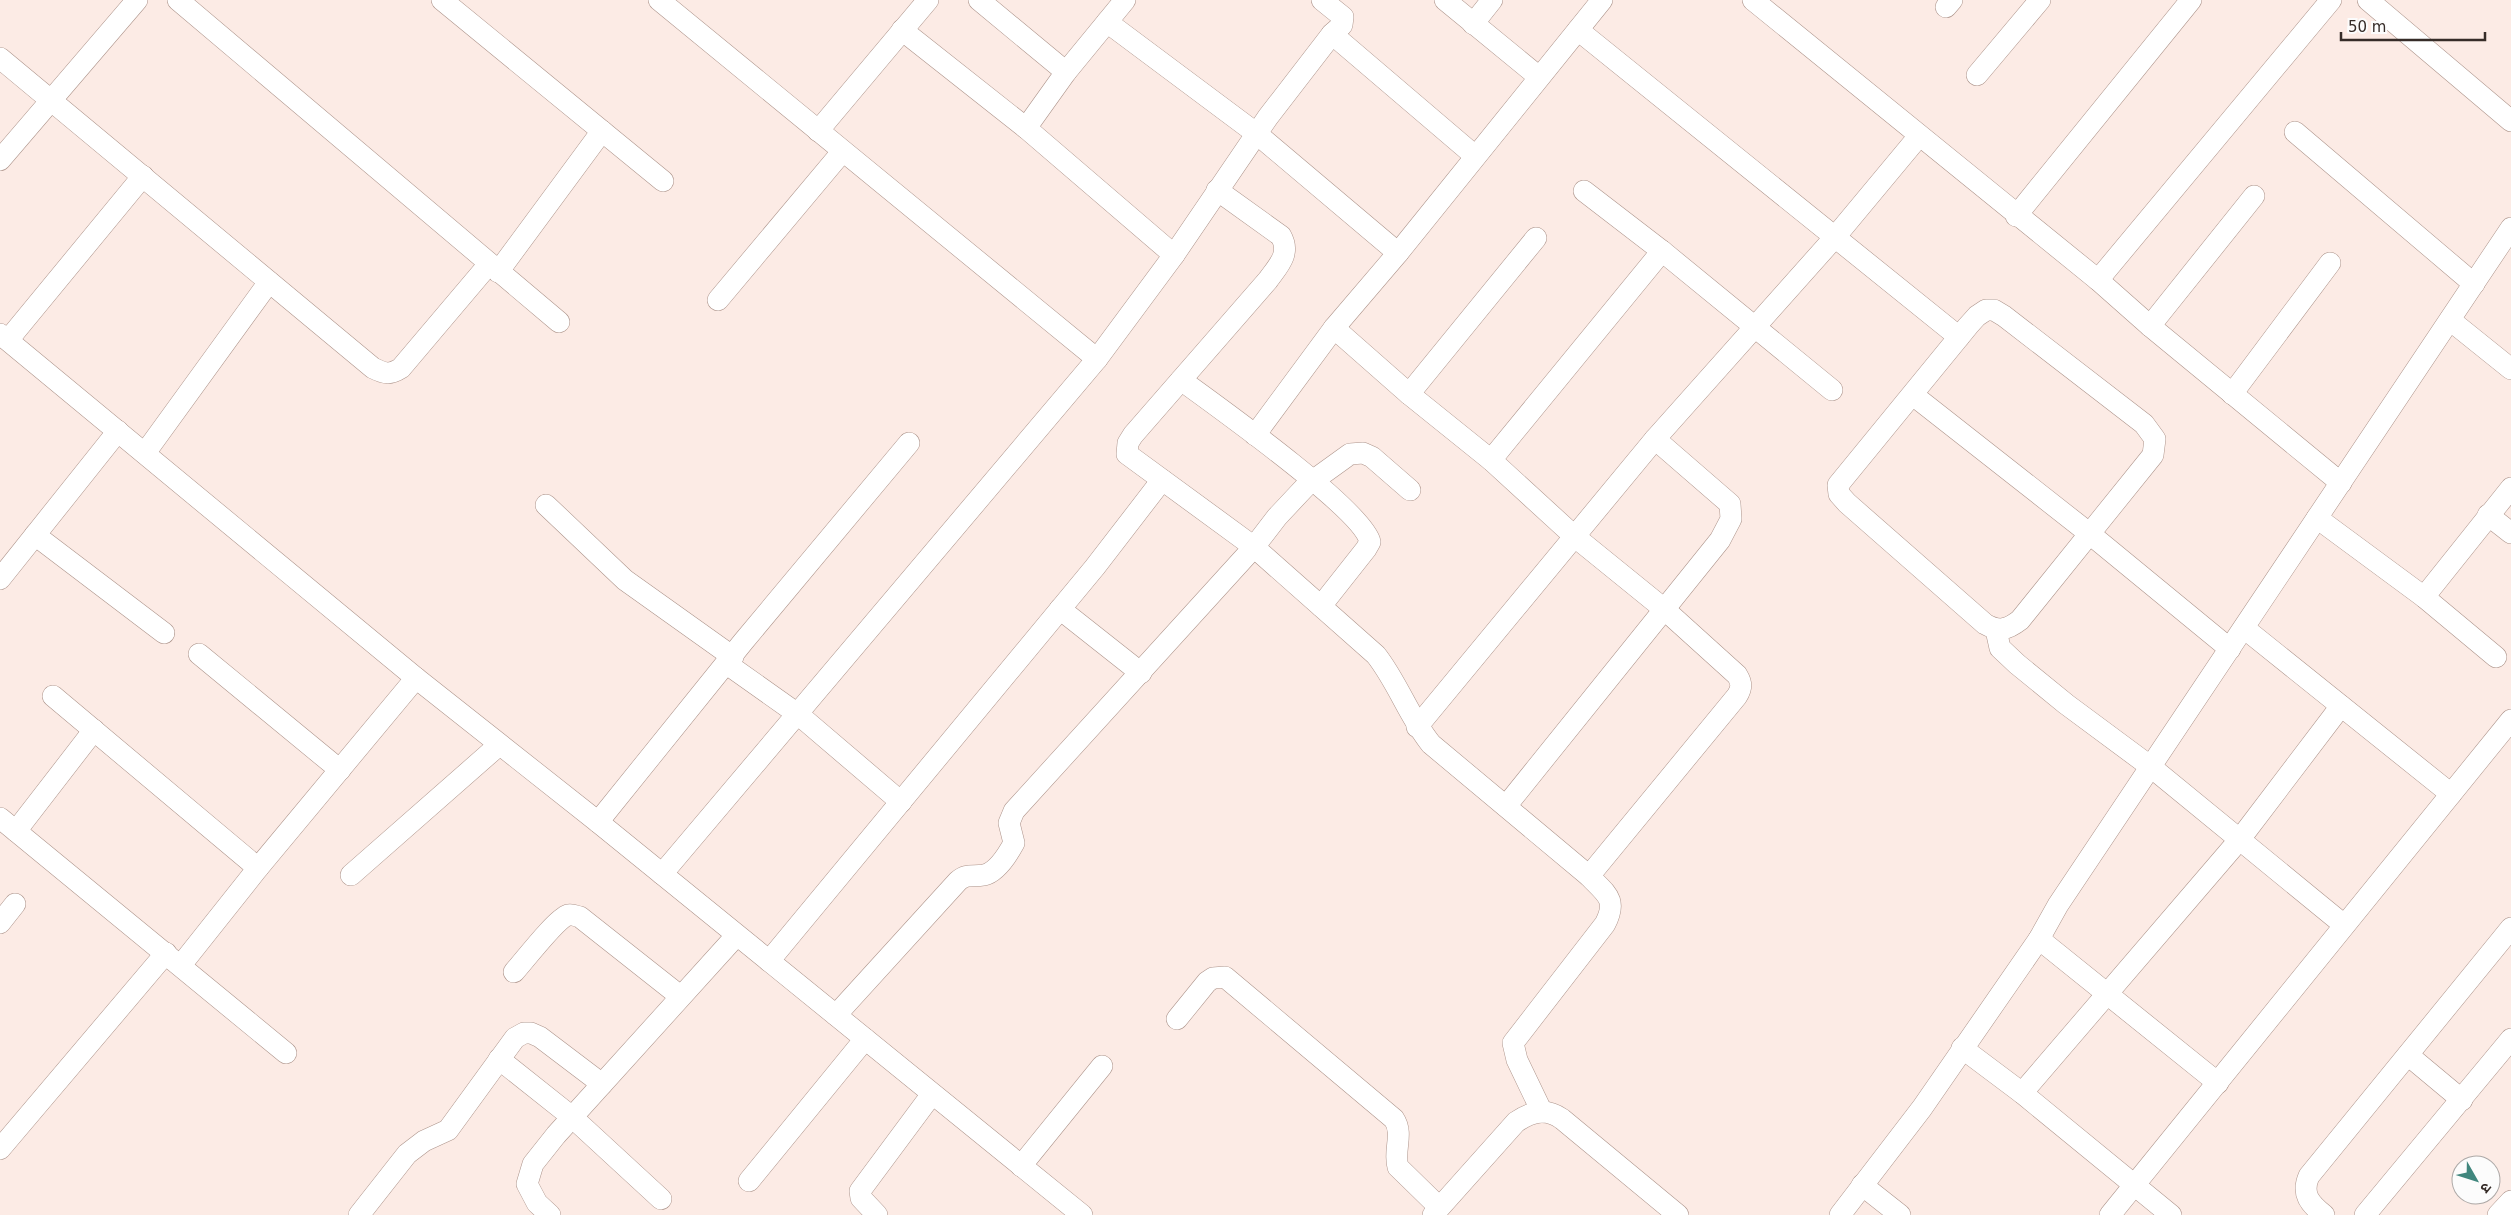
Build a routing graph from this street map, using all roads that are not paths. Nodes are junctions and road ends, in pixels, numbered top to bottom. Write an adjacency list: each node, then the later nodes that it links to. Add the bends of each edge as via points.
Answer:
1 (137, 0): 27 (street)
2 (178, 0): 51 (street)
3 (442, 0): 30 (street)
4 (659, 0): 31 (street)
5 (928, 0): 20 (street)
6 (979, 0): 24 (street)
7 (1125, 0): 18 (street)
8 (1322, 0): 17 (street)
9 (1445, 0): 19 (street)
10 (1492, 0): 19 (street)
11 (1602, 0): 21 (street)
12 (1753, 0): 34 (street)
13 (2040, 0): 25 (street)
14 (2191, 0): 43 (street)
15 (2331, 0): 52 (street)
16 (2368, 0): 28 (street)
17 (1345, 7): 22 (street, via 1344,22)
18 (1107, 22): 24 (street); 33 (street)
19 (1473, 24): 26 (street)
20 (902, 30): 29 (street); 31 (street)
21 (1578, 30): 26 (street); 45 (street)
22 (1332, 34): 33 (street); 36 (street)
23 (0, 58): 27 (street)
24 (1066, 72): 29 (street)
25 (1977, 75)
26 (1539, 77): 36 (street)
27 (51, 100): 37 (street); 38 (street)
28 (2511, 121)
29 (1026, 128): 49 (street)
30 (602, 131): 39 (street); 51 (street)
31 (818, 131): 35 (street)
32 (2295, 132): 54 (street)
33 (1257, 134): 40 (street); 48 (street)
34 (1919, 136): 43 (street); 45 (street)
35 (842, 152): 55 (street); 63 (street)
36 (1476, 156): 48 (street)
37 (0, 160)
38 (143, 176): 53 (street); 61 (street)
39 (663, 181)
40 (1217, 190): 49 (street); 65 (street, via 1281,236 1286,245 1285,253 1268,280)
41 (1584, 191): 47 (street)
42 (2254, 196): 58 (street)
43 (2016, 216): 52 (street)
44 (2511, 228): 54 (street)
45 (1835, 237): 60 (street); 62 (street)
46 (1536, 238): 67 (street)
47 (1662, 251): 60 (street); 75 (street)
48 (1398, 252): 59 (street)
49 (1174, 255): 63 (street)
50 (2330, 264): 68 (street)
51 (493, 268): 53 (street, via 392,374 373,368); 57 (street)
52 (2098, 280): 58 (street)
53 (269, 282): 74 (street)
54 (2474, 284): 56 (street)
55 (718, 300)
56 (2450, 320): 64 (street); 78 (street)
57 (559, 322)
58 (2150, 326): 68 (street)
59 (1334, 328): 67 (street); 71 (street)
60 (1754, 328): 66 (street); 72 (street)
61 (4, 337): 70 (street)
62 (1959, 337): 69 (street); 85 (street, via 1976,316 1986,310 1994,310 2151,431 2155,439 2153,455)
63 (1097, 359): 105 (street)
64 (2511, 369)
65 (1181, 380): 71 (street); 76 (street, via 1133,435 1126,449 1127,454)
66 (1832, 390)
67 (1409, 394): 75 (street)
68 (2232, 394): 78 (street)
69 (1913, 395): 85 (street); 95 (street, via 1844,475 1838,484 1839,494 1970,611)
70 (118, 431): 74 (street); 86 (street)
71 (1255, 435): 77 (street)
72 (1655, 439): 87 (street); 93 (street, via 1730,504 1732,512 1720,540)
73 (909, 443): 100 (street)
74 (146, 453): 102 (street)
75 (1491, 460): 87 (street)
76 (1162, 480): 88 (street); 92 (street)
77 (1313, 482): 80 (street, via 1350,454 1363,453); 88 (street, via 1277,517); 91 (street, via 1365,529 1370,542)
78 (2341, 483): 83 (street)
79 (2511, 488): 82 (street)
80 (1410, 490)
81 (546, 505): 100 (street, via 626,580)
82 (2488, 514): 84 (street); 90 (street)
83 (2318, 518): 90 (street); 94 (street)
84 (2511, 533)
85 (2090, 534): 95 (street, via 2020,620 2004,630); 97 (street)
86 (35, 536): 89 (street); 96 (street)
87 (1574, 536): 93 (street); 107 (street)
88 (1254, 547): 91 (street); 101 (street)
89 (0, 579)
90 (2424, 597): 99 (street)
91 (1321, 606): 107 (street, via 1384,665)
92 (1060, 609): 101 (street); 113 (street)
93 (1664, 609): 114 (street); 121 (street, via 1737,675 1741,689)
94 (2244, 628): 97 (street); 104 (street)
95 (1996, 630): 110 (street, via 2000,648 2010,658)
96 (164, 633)
97 (2230, 649): 110 (street)
98 (199, 654): 111 (street)
99 (2496, 657)
100 (730, 660): 105 (street); 115 (street)
101 (1140, 673): 133 (street, via 1014,811 1010,823 1014,843 996,867 983,875 967,874 958,881)
102 (416, 678): 109 (street); 111 (street)
103 (53, 696): 108 (street)
104 (2341, 706): 112 (street); 117 (street)
105 (799, 715): 113 (street); 119 (street)
106 (2511, 720): 112 (street)
107 (1417, 727): 114 (street, via 1442,755)
108 (94, 730): 116 (street); 118 (street)
109 (499, 745): 115 (street); 120 (street)
110 (2151, 767): 117 (street); 127 (street, via 2058,905)
111 (340, 770): 118 (street)
112 (2451, 794): 124 (street)
113 (901, 802): 129 (street)
114 (1506, 806): 121 (street)
115 (598, 822): 119 (street)
116 (8, 824): 128 (street)
117 (2240, 839): 124 (street); 131 (street)
118 (258, 868): 128 (street)
119 (662, 874): 126 (street)
120 (351, 875)
121 (1589, 876): 147 (street, via 1611,899 1612,911 1512,1043 1516,1060)
122 (15, 904): 123 (street)
123 (0, 923)
124 (2344, 925): 142 (street)
125 (2511, 928): 139 (street)
126 (736, 936): 129 (street); 132 (street)
127 (2040, 939): 131 (street); 137 (street)
128 (174, 959): 138 (street); 149 (street)
129 (769, 961): 133 (street)
130 (514, 972): 132 (street, via 555,926 569,915 574,915)
131 (2108, 993): 142 (street); 144 (street)
132 (680, 996): 143 (street)
133 (836, 1015): 135 (street)
134 (1177, 1019): 156 (street, via 1207,982 1225,977 1394,1119 1400,1132 1398,1167)
135 (865, 1038): 145 (street); 151 (street)
136 (2511, 1039): 146 (street)
137 (1962, 1048): 144 (street); 152 (street, via 1922,1108)
138 (286, 1053)
139 (2408, 1055): 146 (street); 158 (street, via 2309,1176 2306,1196)
140 (499, 1059): 143 (street, via 515,1038 532,1033); 148 (street); 157 (street, via 448,1130 424,1141 407,1154)
141 (1102, 1066): 150 (street)
142 (2218, 1083): 153 (street)
143 (602, 1084): 148 (street)
144 (2022, 1093): 153 (street)
145 (932, 1094): 150 (street); 160 (street, via 860,1191 861,1198)
146 (2462, 1100): 167 (street)
147 (1542, 1112): 156 (street, via 1528,1114 1516,1122); 162 (street, via 1552,1112 1562,1119)
148 (572, 1117): 154 (street); 159 (street, via 528,1174 530,1192)
149 (3, 1139)
150 (1021, 1166): 161 (street)
151 (749, 1181)
152 (1862, 1185): 163 (street); 164 (street)
153 (2135, 1187): 165 (street); 166 (street)
154 (661, 1199)
155 (2511, 1201): 168 (street)
156 (1436, 1211)
157 (368, 1212)
158 (2315, 1212)
159 (550, 1215)
160 (877, 1215)
161 (1082, 1215)
162 (1678, 1215)
163 (1840, 1215)
164 (1900, 1215)
165 (2110, 1215)
166 (2171, 1215)
167 (2365, 1215)
168 (2498, 1215)

